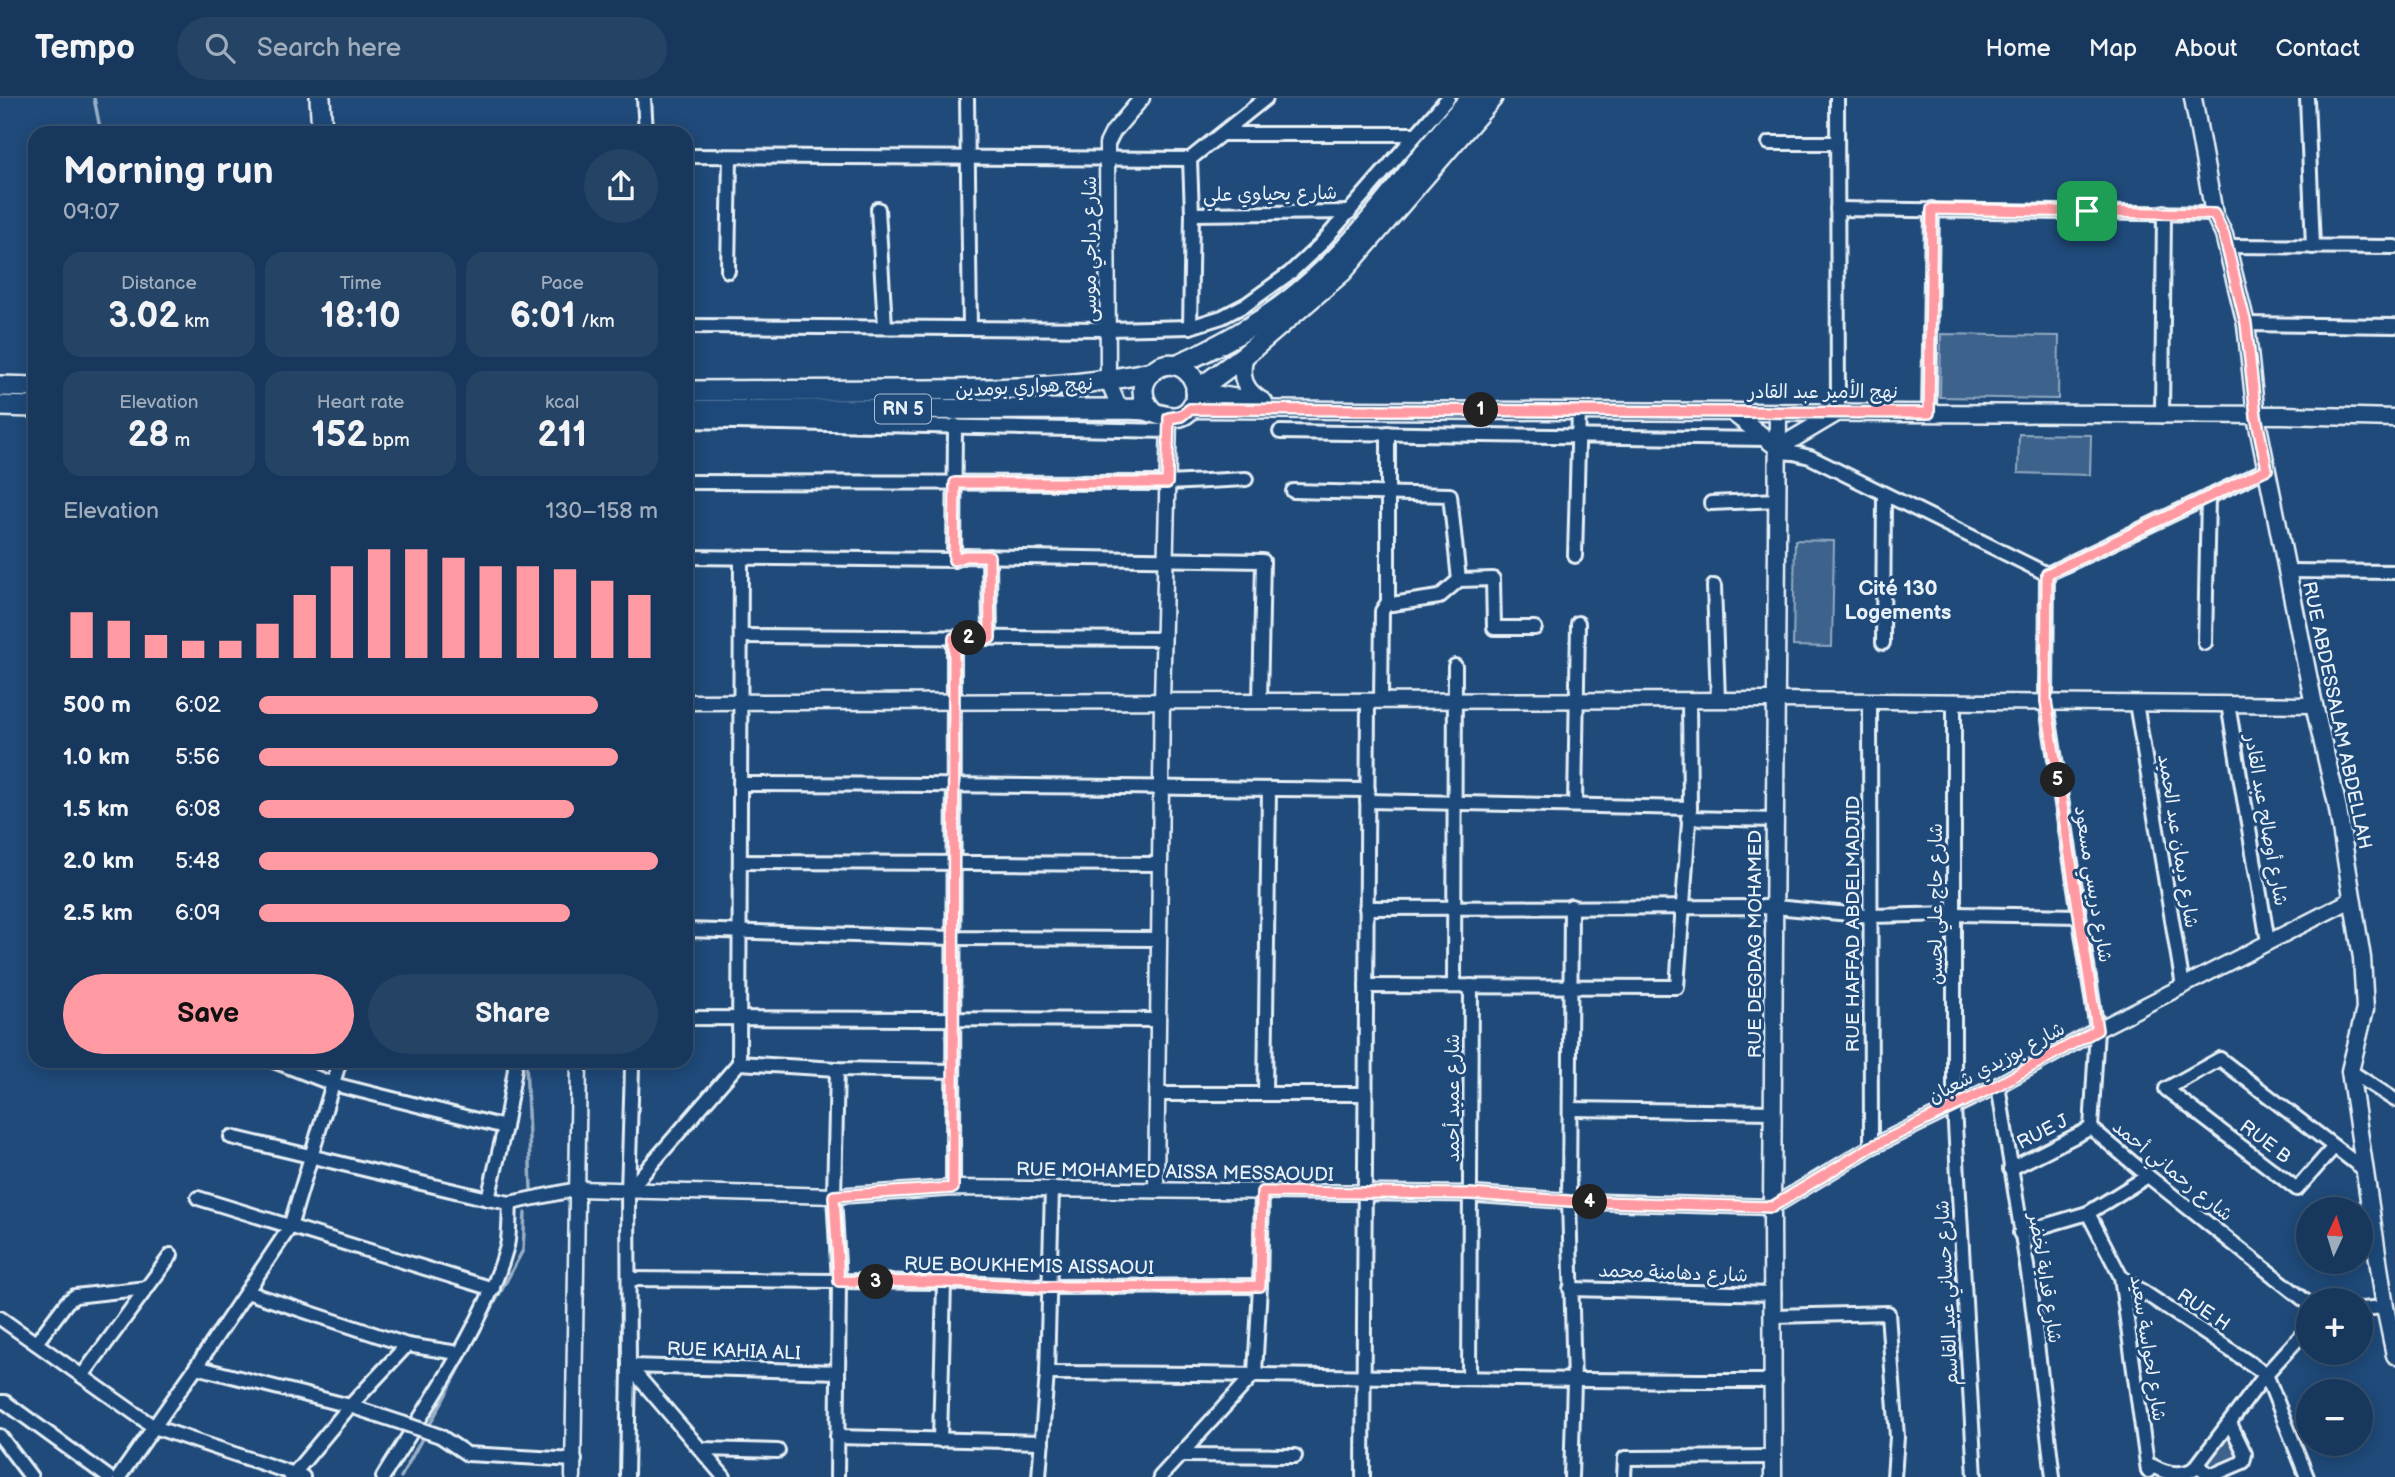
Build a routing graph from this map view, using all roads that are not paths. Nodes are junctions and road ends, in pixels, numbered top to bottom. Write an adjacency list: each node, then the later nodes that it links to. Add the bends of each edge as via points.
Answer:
1 (310, 98): 13 (main road)
2 (320, 98): 14 (main road)
3 (644, 98): 15 (street)
4 (967, 98): 22 (street)
5 (1142, 98): 23 (street, شارع دراجي موسى, via 1110,135)
6 (1266, 98): 16 (street)
7 (1448, 98): 17 (street)
8 (1471, 98): 44 (main road, via 1351,241 1308,285 1246,328)
9 (1492, 98): 43 (main road, via 1342,272)
10 (1838, 98): 19 (street)
11 (2193, 98): 31 (main road, RUE ABDESSALAM ABDELLAH)
12 (2307, 98): 33 (street)
13 (310, 126)
14 (321, 126)
15 (646, 126)
16 (1222, 134): 17 (street); 24 (street)
17 (1416, 134): 28 (street)
18 (1769, 143): 19 (street)
19 (1837, 143): 26 (street)
20 (693, 156): 21 (street)
21 (730, 157): 22 (street); 35 (street)
22 (968, 158): 23 (street); 40 (street)
23 (1107, 159): 24 (street); 42 (street, شارع دراجي موسى)
24 (1190, 159): 30 (street, شارع يحياوي علي)
25 (878, 209): 38 (street)
26 (1836, 209): 27 (street); 60 (street)
27 (1932, 209): 29 (street); 61 (street)
28 (1350, 212): 30 (street, شارع يحياوي علي); 41 (street, via 1266,291 1222,317)
29 (2164, 212): 31 (street); 62 (street)
30 (1192, 214): 41 (street, شارع يحياوي علي)
31 (2214, 214): 32 (main road, RUE ABDESSALAM ABDELLAH)
32 (2227, 246): 33 (street); 36 (main road, RUE ABDESSALAM ABDELLAH)
33 (2313, 247): 34 (street)
34 (2395, 247)
35 (728, 271)
36 (2246, 324): 39 (street); 63 (main road, RUE ABDESSALAM ABDELLAH)
37 (693, 326): 38 (street)
38 (885, 326): 40 (street)
39 (2395, 326)
40 (970, 327): 42 (street)
41 (1190, 327): 42 (street)
42 (1108, 329): 46 (street, شارع دراجي موسى)
43 (1245, 355): 50 (main road); 51 (main road, via 1244,384)
44 (1176, 365): 45 (main road); 50 (main road, via 1191,375)
45 (1151, 372): 46 (main road, نهج هواري بومدين / RN 5); 65 (main road, via 1142,392 1145,404)
46 (1108, 381): 49 (main road, نهج هواري بومدين / RN 5, via 960,390); 55 (street, شارع دراجي موسى)
47 (0, 386): 48 (main road)
48 (28, 387)
49 (693, 391)
50 (1193, 400): 51 (main road, نهج الأمير عبد القادر); 54 (main road, نهج الأمير عبد القادر); 65 (main road, via 1181,416)
51 (1266, 403): 54 (main road, نهج الأمير عبد القادر)
52 (0, 406): 53 (main road)
53 (28, 407)
54 (1293, 408): 57 (main road, نهج الأمير عبد القادر)
55 (1120, 409): 56 (main road, نهج هواري بومدين / RN 5); 65 (main road, نهج هواري بومدين / RN 5)
56 (693, 410)
57 (1579, 410): 58 (main road, نهج الأمير عبد القادر); 70 (street)
58 (1732, 411): 59 (main road, نهج الأمير عبد القادر); 71 (main road)
59 (1778, 412): 60 (main road, نهج الأمير عبد القادر); 71 (main road, RUE DEGDAG MOHAMED)
60 (1838, 412): 61 (main road, نهج الأمير عبد القادر); 71 (main road)
61 (1929, 413): 62 (main road, نهج الأمير عبد القادر)
62 (2162, 416): 63 (main road, نهج الأمير عبد القادر)
63 (2256, 416): 64 (main road, نهج الأمير عبد القادر); 72 (main road, RUE ABDESSALAM ABDELLAH)
64 (2395, 418)
65 (1163, 420): 67 (street); 76 (street)
66 (693, 421): 67 (street)
67 (955, 425): 75 (street)
68 (1280, 432): 69 (street)
69 (1388, 433): 70 (street); 78 (street)
70 (1579, 436): 71 (street); 85 (street)
71 (1774, 446): 79 (street, via 1810,457); 81 (main road, RUE DEGDAG MOHAMED)
72 (2267, 469): 80 (street); 89 (main road, RUE ABDESSALAM ABDELLAH)
73 (1246, 480): 76 (street)
74 (693, 482): 75 (street)
75 (955, 483): 76 (street); 87 (street)
76 (1167, 483): 88 (street)
77 (1293, 491): 78 (street)
78 (1388, 494): 92 (street, via 1450,495); 94 (street)
79 (1884, 495): 91 (street); 101 (street)
80 (2208, 497): 91 (street); 102 (street)
81 (1778, 499): 82 (street); 106 (main road, RUE DEGDAG MOHAMED)
82 (1711, 503)
83 (693, 556): 86 (street)
84 (989, 556): 87 (street); 88 (street); 99 (street)
85 (1575, 556)
86 (741, 557): 87 (street); 97 (street)
87 (954, 560)
88 (1166, 560): 100 (street); 107 (street, via 1263,561)
89 (2287, 571): 90 (street); 120 (main road, RUE ABDESSALAM ABDELLAH)
90 (2395, 572)
91 (2047, 574): 113 (street, شارع دريسي مسعود)
92 (1459, 580): 94 (street, via 1439,597); 96 (street, via 1493,579 1494,628)
93 (1714, 586): 105 (street)
94 (1388, 601): 108 (street, via 1382,611)
95 (1578, 623): 110 (street)
96 (1535, 628)
97 (742, 636): 98 (street); 115 (street)
98 (954, 638): 99 (street); 116 (street)
99 (990, 638): 100 (street)
100 (1164, 639): 117 (street)
101 (1883, 643)
102 (2205, 643)
103 (1455, 666): 109 (street)
104 (1689, 700): 105 (street); 110 (street); 128 (street)
105 (1718, 700): 106 (street)
106 (1777, 700): 111 (street); 129 (main road, RUE DEGDAG MOHAMED)
107 (1260, 701): 108 (street); 117 (street)
108 (1375, 701): 109 (street); 125 (street)
109 (1455, 701): 110 (street); 126 (street)
110 (1578, 701): 127 (street)
111 (1870, 701): 112 (street); 140 (street, RUE HAFFAD ABDELMADJID)
112 (1955, 701): 113 (street); 139 (street, شارع حاج علي لحسن)
113 (2046, 701): 118 (street); 141 (street, شارع دريسي مسعود)
114 (693, 702): 115 (street)
115 (742, 702): 116 (street); 121 (street)
116 (953, 702): 117 (street); 122 (street)
117 (1162, 702): 123 (street)
118 (2136, 703): 119 (street); 150 (street, شارع ديمان عبد الحميد)
119 (2228, 704): 120 (street); 146 (street, شارع أوصالح عبد القادر)
120 (2314, 705): 133 (main road, RUE ABDESSALAM ABDELLAH)
121 (741, 784): 122 (street); 130 (street)
122 (953, 784): 123 (street); 131 (street)
123 (1161, 789): 124 (street); 132 (street)
124 (1269, 789): 125 (street); 169 (street)
125 (1368, 795): 126 (street); 138 (street)
126 (1455, 803): 127 (street); 135 (street)
127 (1575, 806): 128 (street)
128 (1689, 813): 129 (street); 136 (street)
129 (1776, 820): 137 (main road, RUE DEGDAG MOHAMED)
130 (741, 862): 131 (street); 143 (street)
131 (953, 864): 132 (street); 144 (street)
132 (1160, 864): 145 (street)
133 (2353, 899): 146 (street, شارع بوزيدي شعبان); 165 (main road, RUE ABDESSALAM ABDELLAH, via 2365,1009)
134 (1571, 906): 135 (street); 136 (street); 151 (street)
135 (1454, 907): 138 (street); 148 (street)
136 (1682, 907): 137 (street); 151 (street, via 1678,987)
137 (1775, 907): 140 (street); 174 (main road, RUE DEGDAG MOHAMED)
138 (1366, 908): 147 (street)
139 (1954, 914): 140 (street); 141 (street); 172 (street, شارع حاج علي لحسن)
140 (1871, 916): 178 (street, RUE HAFFAD ABDELMADJID)
141 (2079, 916): 156 (street, شارع دريسي مسعود)
142 (693, 930): 143 (street)
143 (740, 932): 144 (street); 153 (street)
144 (953, 938): 145 (street); 154 (street)
145 (1159, 939): 155 (street)
146 (2268, 942): 150 (street, شارع بوزيدي شعبان)
147 (1366, 986): 148 (street); 170 (street)
148 (1454, 986): 149 (street)
149 (1471, 986): 151 (street); 191 (street, شارع عميد أحمد)
150 (2183, 986): 156 (street, شارع بوزيدي شعبان)
151 (1569, 987): 173 (street)
152 (693, 1018): 153 (street)
153 (739, 1019): 154 (street); 157 (street)
154 (953, 1019): 155 (street); 164 (street)
155 (1158, 1020): 168 (street)
156 (2097, 1030): 167 (street, شارع بوزيدي شعبان); 176 (street, شارع رحماني أحمد)
157 (739, 1063): 163 (street); 187 (street)
158 (292, 1068): 166 (street)
159 (338, 1068): 166 (street)
160 (515, 1068): 175 (street)
161 (579, 1068): 185 (street)
162 (632, 1069): 187 (street)
163 (837, 1069): 164 (street); 192 (street)
164 (953, 1071): 184 (street)
165 (2350, 1071): 171 (street); 182 (main road, RUE ABDESSALAM ABDELLAH)
166 (333, 1084): 175 (street); 180 (street)
167 (1998, 1085): 172 (street, شارع بوزيدي شعبان); 181 (street, شارع قداية لخضر)
168 (1157, 1094): 169 (street); 188 (street)
169 (1265, 1094): 170 (street)
170 (1365, 1094): 190 (street)
171 (2395, 1100)
172 (1954, 1107): 178 (street, شارع بوزيدي شعبان); 265 (street, شارع حساني عبد القاسم)
173 (1570, 1109): 174 (street); 195 (street)
174 (1774, 1112): 197 (main road, RUE DEGDAG MOHAMED)
175 (505, 1126): 194 (street)
176 (2091, 1128): 181 (street, RUE J); 183 (street, شارع رحماني أحمد)
177 (231, 1138): 180 (street)
178 (1871, 1147): 197 (street, شارع بوزيدي شعبان)
179 (2334, 1147): 179 (street, RUE B, via 2297,1189 2166,1089 2220,1059); 182 (street)
180 (312, 1157): 194 (street); 199 (street)
181 (2010, 1170): 200 (street, شارع قداية لخضر)
182 (2366, 1171): 214 (main road, RUE ABDESSALAM ABDELLAH)
183 (2148, 1176): 198 (street); 212 (street, شارع رحماني أحمد)
184 (953, 1188): 186 (street, RUE MOHAMED AISSA MESSAOUDI); 192 (street, RUE MOHAMED AISSA MESSAOUDI)
185 (578, 1189): 187 (street, RUE MOHAMED AISSA MESSAOUDI); 196 (street); 247 (street)
186 (1052, 1189): 188 (street, RUE MOHAMED AISSA MESSAOUDI); 207 (street)
187 (628, 1191): 192 (street, RUE MOHAMED AISSA MESSAOUDI); 203 (street)
188 (1156, 1191): 189 (street, RUE MOHAMED AISSA MESSAOUDI)
189 (1262, 1192): 190 (street, RUE MOHAMED AISSA MESSAOUDI); 206 (street)
190 (1364, 1193): 191 (street, RUE MOHAMED AISSA MESSAOUDI); 229 (street)
191 (1470, 1194): 195 (street, RUE MOHAMED AISSA MESSAOUDI); 231 (street, شارع عميد أحمد)
192 (834, 1196): 204 (street)
193 (198, 1198): 199 (street)
194 (488, 1199): 196 (street)
195 (1569, 1201): 197 (street, RUE MOHAMED AISSA MESSAOUDI); 210 (street)
196 (510, 1203): 209 (street, via 508,1242)
197 (1772, 1207): 213 (main road, RUE DEGDAG MOHAMED)
198 (2088, 1213): 200 (street); 202 (street, شارع لحواسة سعيد)
199 (290, 1227): 209 (street); 211 (street)
200 (2020, 1233): 266 (street, شارع قداية لخضر)
201 (171, 1255): 208 (street)
202 (2121, 1277): 228 (street, RUE H); 248 (street, شارع لحواسة سعيد, via 2148,1471 2153,1466 2183,1474)
203 (629, 1279): 204 (street, RUE BOUKHEMIS AISSAOUI); 223 (street)
204 (839, 1281): 205 (street, RUE BOUKHEMIS AISSAOUI); 225 (street)
205 (944, 1282): 207 (street, RUE BOUKHEMIS AISSAOUI); 240 (street)
206 (1260, 1286): 207 (street, RUE BOUKHEMIS AISSAOUI); 227 (street)
207 (1048, 1287): 226 (street)
208 (147, 1288): 219 (street, via 75,1296); 230 (street)
209 (493, 1289): 221 (street)
210 (1570, 1289): 213 (street, شارع دهامنة محمد); 233 (street)
211 (247, 1292): 220 (street); 224 (street)
212 (2296, 1293)
213 (1774, 1294): 216 (main road, RUE DEGDAG MOHAMED)
214 (2385, 1307): 215 (street); 222 (main road, RUE ABDESSALAM ABDELLAH)
215 (2373, 1308)
216 (1774, 1316): 232 (main road, RUE DEGDAG MOHAMED); 264 (street, via 1888,1312 1897,1437)
217 (0, 1318): 219 (street)
218 (2296, 1341): 228 (street)
219 (36, 1343): 230 (street)
220 (407, 1345): 221 (street); 235 (street)
221 (458, 1353): 254 (street)
222 (2395, 1355)
223 (629, 1366): 225 (street, RUE KAHIA ALI); 242 (street); 250 (street)
224 (196, 1367): 235 (street); 237 (street)
225 (838, 1372): 239 (street)
226 (1047, 1373): 227 (street); 241 (street)
227 (1255, 1373): 229 (street); 244 (street)
228 (2266, 1374): 236 (street); 267 (street)
229 (1364, 1375): 231 (street); 260 (street)
230 (82, 1376): 237 (street)
231 (1469, 1378): 233 (street)
232 (1774, 1381): 233 (street); 246 (main road, RUE DEGDAG MOHAMED)
233 (1574, 1382): 261 (street)
234 (0, 1402): 252 (street)
235 (350, 1406): 247 (street, bridge, via 440,1436 467,1454); 249 (street)
236 (2230, 1423): 248 (street); 248 (street, via 2245,1454 2243,1462 2215,1474)
237 (154, 1427): 249 (street); 253 (street)
238 (0, 1436): 251 (street)
239 (837, 1437): 240 (street); 257 (street)
240 (940, 1440): 241 (street)
241 (1042, 1442): 258 (street)
242 (701, 1449): 243 (street); 256 (street)
243 (778, 1451)
244 (1182, 1455): 245 (street); 259 (street)
245 (1295, 1456)
246 (1774, 1457): 262 (street, via 1625,1458); 263 (main road, RUE DEGDAG MOHAMED)
247 (575, 1460): 255 (street)
248 (2198, 1465)
249 (296, 1476)
250 (627, 1476)
251 (31, 1477)
252 (108, 1477)
253 (119, 1477)
254 (383, 1477)
255 (573, 1477)
256 (724, 1477)
257 (837, 1477)
258 (1039, 1477)
259 (1160, 1477)
260 (1363, 1477)
261 (1571, 1477)
262 (1625, 1477)
263 (1773, 1477)
264 (1894, 1477)
265 (1975, 1477)
266 (2053, 1477)
267 (2307, 1477)

